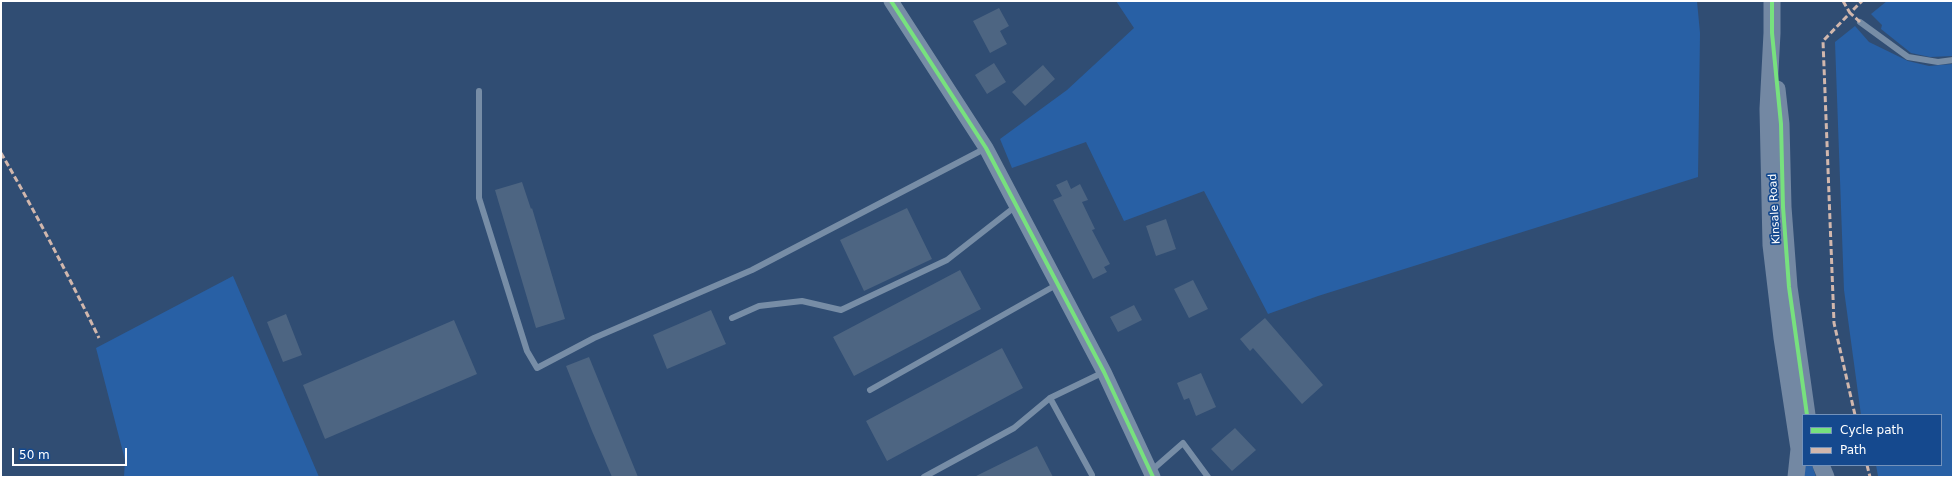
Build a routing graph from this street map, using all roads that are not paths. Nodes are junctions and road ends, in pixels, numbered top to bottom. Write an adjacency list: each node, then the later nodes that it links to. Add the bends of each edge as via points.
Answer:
1 (892, 1): 7 (street)
2 (1772, 1): 4 (main road, Kinsale Road)
3 (1860, 22): 5 (lane, via 1908,57 1938,62)
4 (1772, 33): 14 (main road, Kinsale Road, via 1781,124 1782,208 1789,288); 20 (main road, Kinsale Road, via 1768,109 1771,245 1799,449)
5 (1953, 60)
6 (479, 91): 7 (lane, via 479,198 527,351 537,368 594,338 752,270)
7 (986, 148): 8 (street)
8 (1016, 206): 9 (street); 10 (lane, via 947,260 841,310 802,301 759,306)
9 (1058, 284): 11 (street); 12 (lane)
10 (732, 318)
11 (1104, 372): 13 (lane); 16 (street)
12 (870, 390)
13 (1050, 398): 17 (lane); 18 (lane, via 1014,428)
14 (1807, 414)
15 (1821, 466): 21 (main road)
16 (1152, 474): 19 (lane, via 1183,443)
17 (1092, 475)
18 (924, 477)
19 (1208, 477)
20 (1796, 477)
21 (1826, 477)

